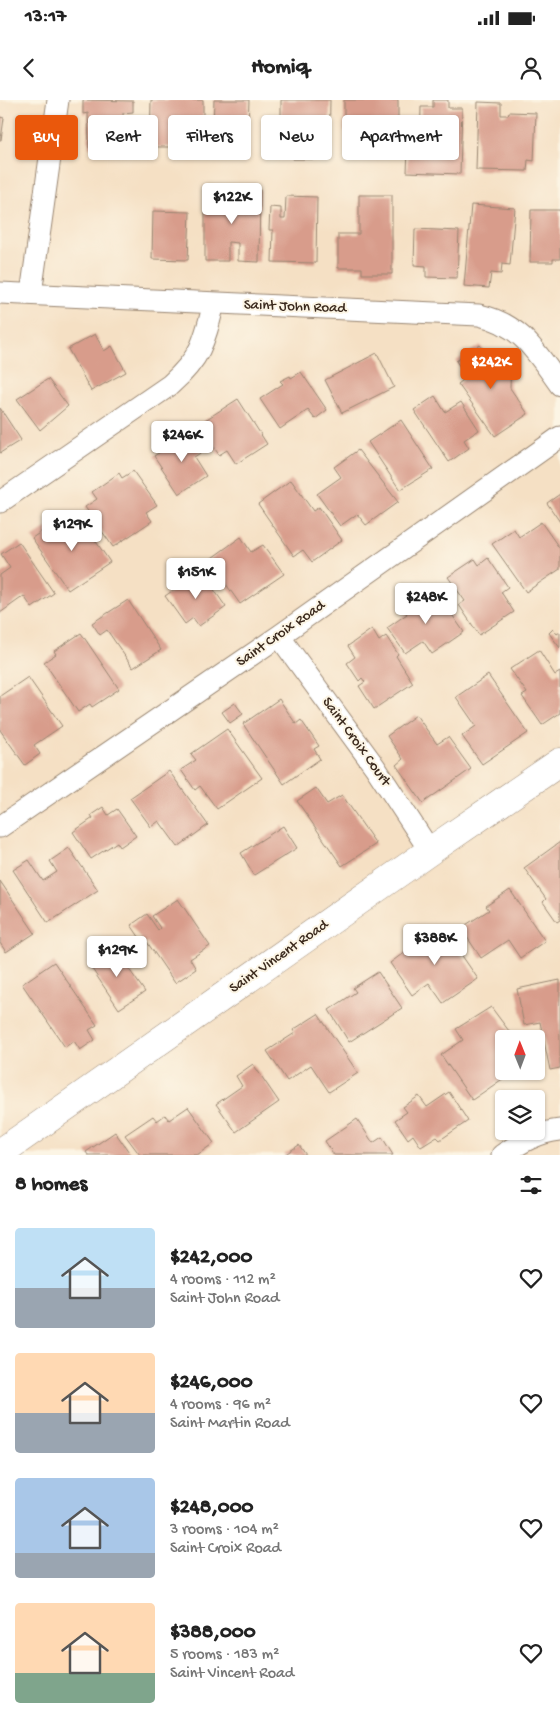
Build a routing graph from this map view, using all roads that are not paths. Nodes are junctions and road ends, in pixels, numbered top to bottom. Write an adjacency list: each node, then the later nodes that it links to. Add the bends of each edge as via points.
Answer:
1 (58, 100): 3 (street)
2 (0, 293): 3 (street, Saint John Road)
3 (31, 294): 4 (street, Saint John Road)
4 (214, 304): 5 (street, Saint John Road, via 486,316 506,324 530,343); 7 (street, via 199,352 189,368 170,385)
5 (560, 385)
6 (560, 437): 8 (street, Saint Croix Road)
7 (0, 502)
8 (279, 636): 10 (street, Saint Croix Road); 11 (street, Saint Croix Court, via 375,767)
9 (560, 762): 11 (street, Saint Vincent Road)
10 (0, 827)
11 (430, 851): 13 (street, Saint Vincent Road)
12 (560, 1130): 14 (street, via 532,1137)
13 (0, 1154)
14 (502, 1155)

